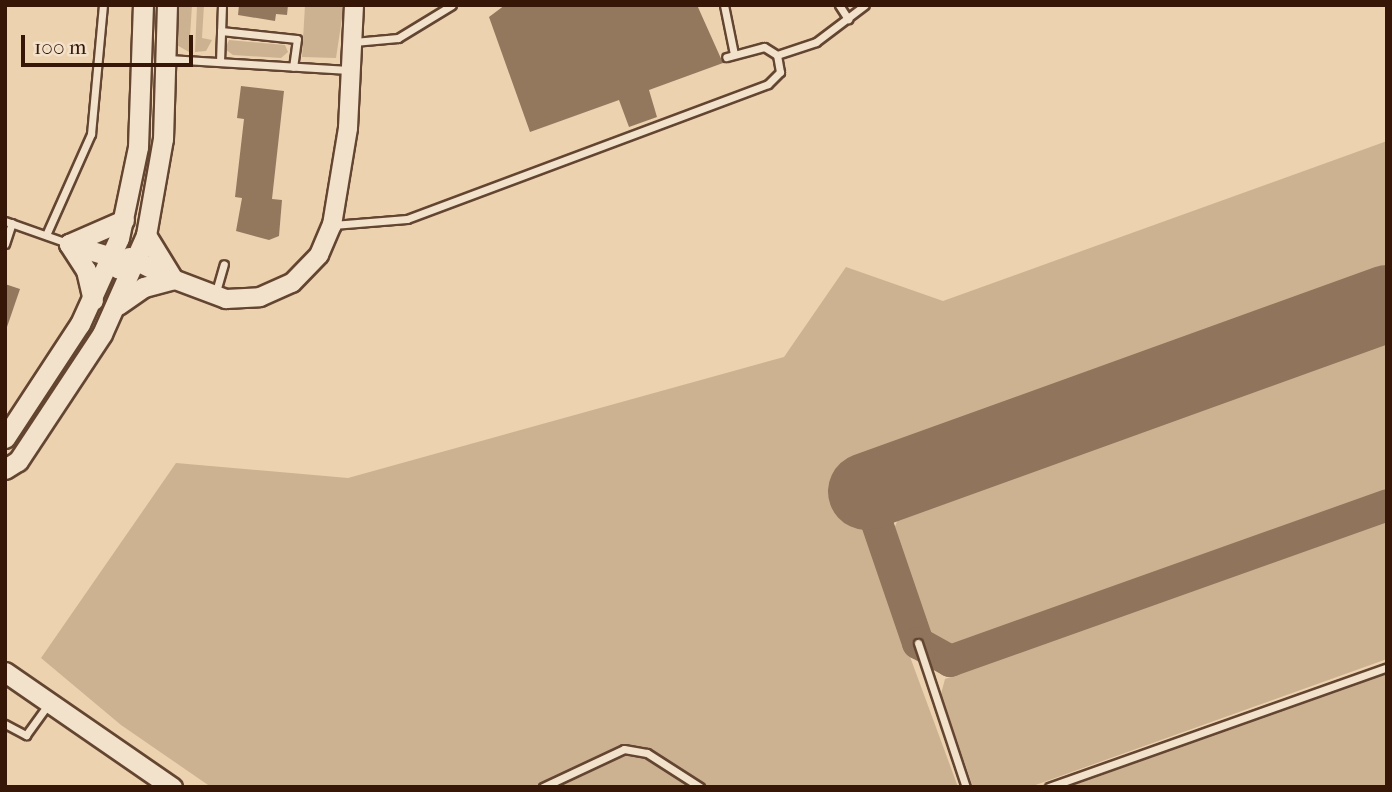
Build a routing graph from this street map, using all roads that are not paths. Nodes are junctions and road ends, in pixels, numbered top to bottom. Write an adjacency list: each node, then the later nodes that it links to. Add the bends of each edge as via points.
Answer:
1 (103, 5): 25 (lane, via 91,134)
2 (143, 5): 20 (main road)
3 (167, 5): 16 (main road)
4 (222, 5): 11 (lane)
5 (354, 5): 12 (street)
6 (452, 5): 12 (lane, via 386,42)
7 (724, 5): 13 (lane)
8 (839, 5): 10 (lane)
9 (865, 5): 10 (lane)
10 (848, 19): 14 (lane, via 816,42)
11 (221, 31): 17 (lane); 18 (lane, via 297,39)
12 (353, 42): 19 (street)
13 (734, 54): 14 (lane, via 764,47); 15 (lane)
14 (777, 55): 23 (lane, via 780,72 768,84 407,219)
15 (726, 57)
16 (165, 58): 17 (lane); 24 (main road, via 163,139)
17 (220, 62): 18 (lane)
18 (293, 67): 19 (lane)
19 (349, 70): 23 (street)
20 (139, 144): 21 (main road); 30 (main road, via 145,181 128,251)
21 (124, 220): 27 (main road); 28 (main road)
22 (9, 222): 25 (lane); 26 (lane)
23 (332, 225): 32 (street, via 319,255 292,283 260,298)
24 (146, 235): 30 (main road); 31 (main road)
25 (46, 236): 27 (lane)
26 (5, 244)
27 (69, 244): 28 (main road); 33 (main road, via 86,270)
28 (112, 257): 33 (main road); 35 (main road, via 116,282 81,346)
29 (224, 264): 32 (lane)
30 (135, 265): 31 (main road); 34 (main road)
31 (173, 279): 32 (street); 34 (main road, via 144,287)
32 (214, 296)
33 (93, 300): 36 (main road)
34 (118, 305): 35 (main road)
35 (67, 389): 37 (main road, via 18,461)
36 (5, 438)
37 (5, 469)
38 (918, 643): 46 (lane)
39 (1387, 667): 47 (lane)
40 (5, 672): 41 (main road)
41 (50, 702): 42 (lane, via 26,735); 43 (main road)
42 (5, 724)
43 (172, 787)
44 (543, 787): 45 (lane, via 624,749 647,753)
45 (700, 787)
46 (966, 787)
47 (1049, 787)

